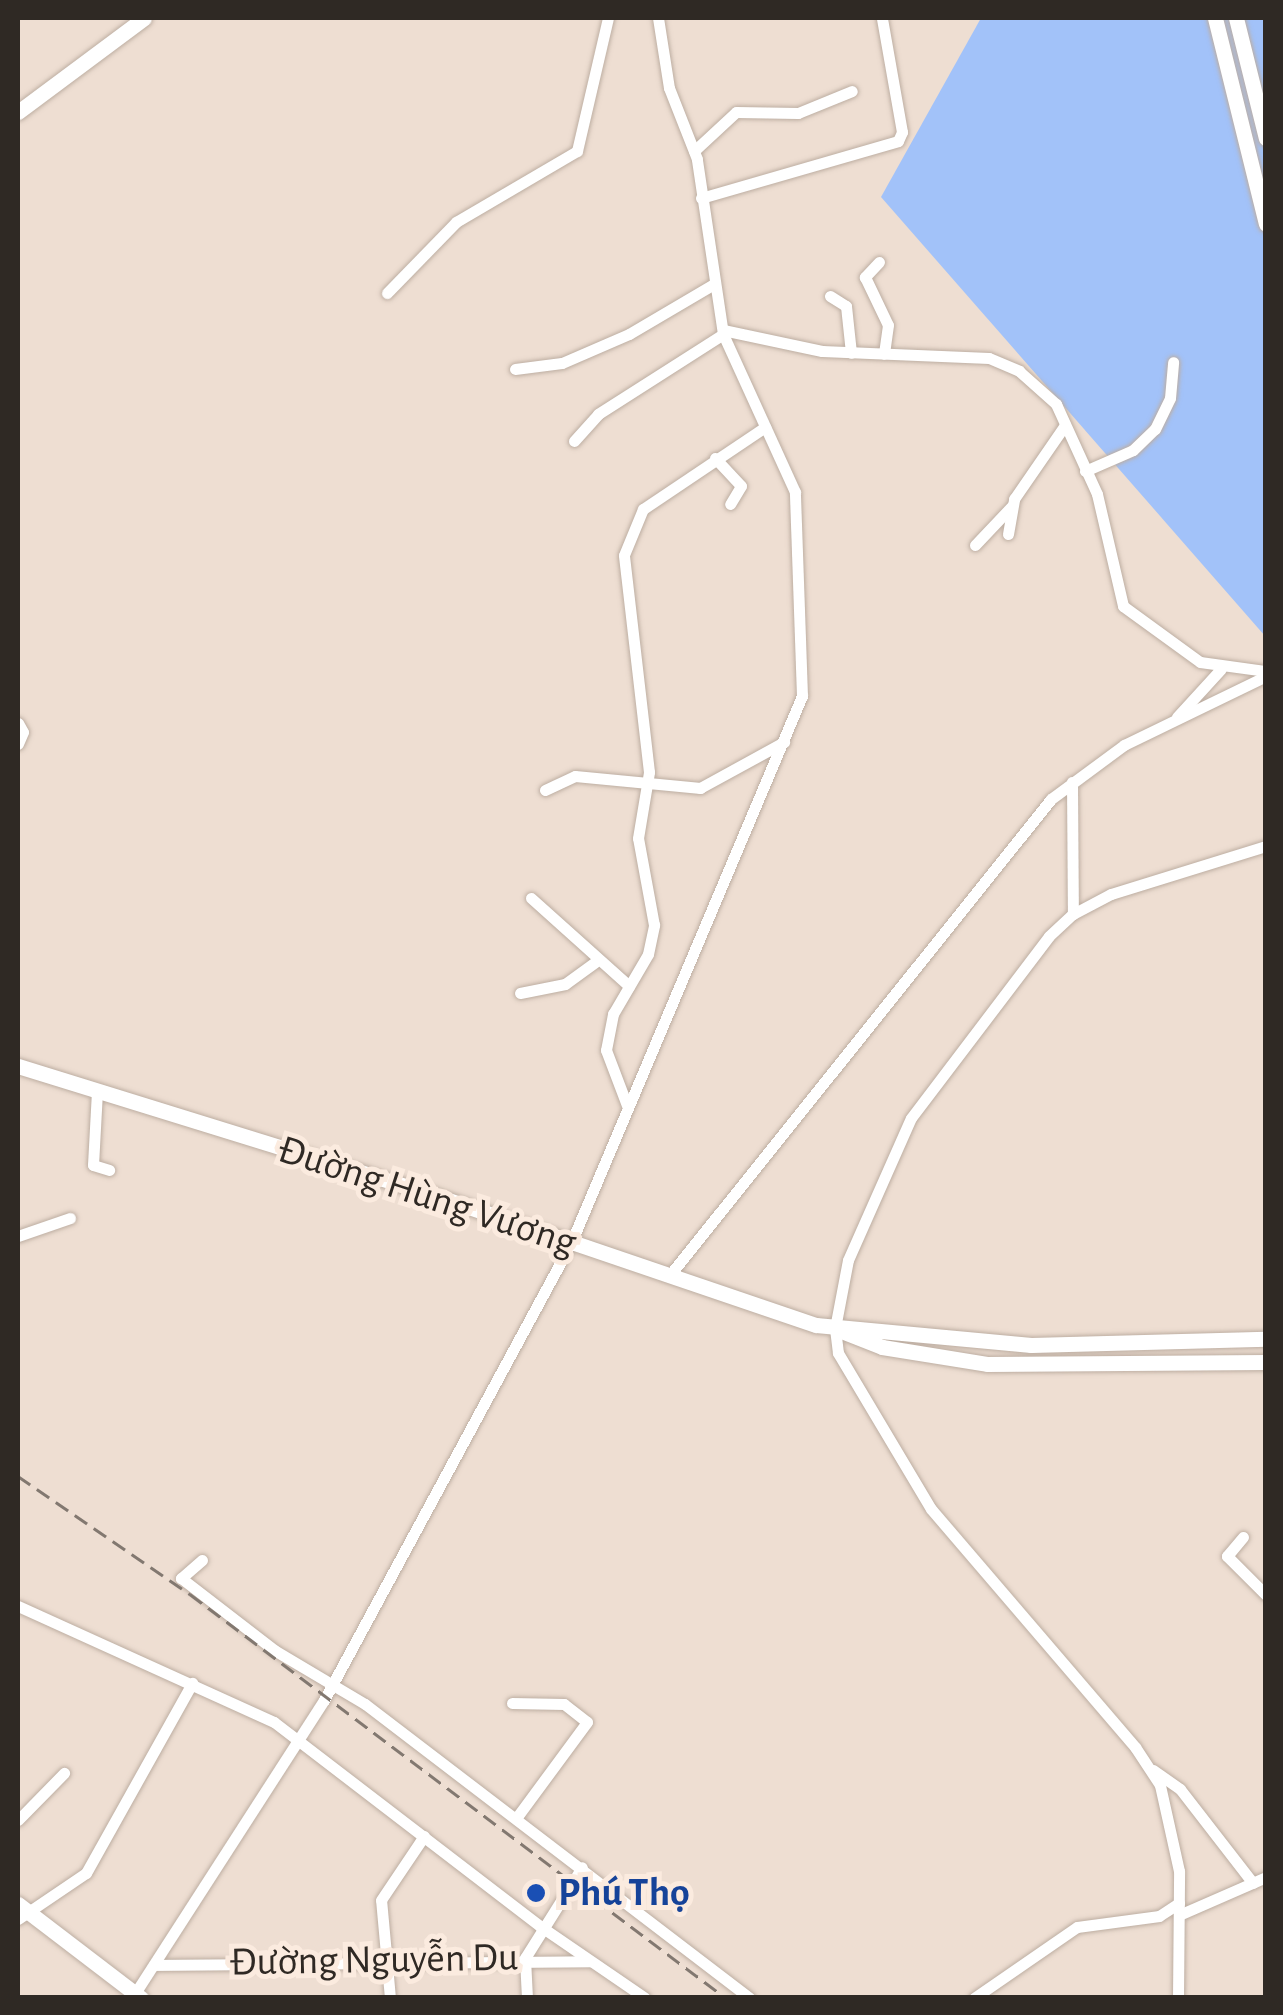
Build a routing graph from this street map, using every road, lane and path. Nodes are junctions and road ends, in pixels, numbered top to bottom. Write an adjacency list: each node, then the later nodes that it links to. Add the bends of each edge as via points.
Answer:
1 (144, 18): 8 (main road)
2 (608, 18): 15 (street, via 577,151 456,222)
3 (658, 18): 10 (street, via 669,88)
4 (882, 18): 11 (street, via 902,132 898,141)
5 (1215, 18): 12 (main road)
6 (1236, 18): 9 (main road)
7 (852, 91): 10 (street, via 798,113 736,112)
8 (18, 112)
9 (1266, 138)
10 (694, 152): 11 (street)
11 (702, 198): 14 (street)
12 (1266, 224)
13 (880, 262): 19 (street, via 865,277 888,325)
14 (714, 284): 17 (street); 21 (street, via 629,334 562,363)
15 (388, 292)
16 (830, 296): 18 (street, via 846,306)
17 (723, 332): 18 (street); 23 (street); 24 (street, via 598,414)
18 (851, 354): 19 (street)
19 (884, 354): 22 (street, via 948,352 1011,366 1050,397)
20 (1172, 362): 26 (street, via 1170,398 1155,430 1132,450)
21 (514, 369)
22 (1065, 425): 26 (street); 28 (street)
23 (765, 426): 25 (street); 35 (street, via 792,478 800,559 802,696)
24 (574, 441)
25 (715, 458): 27 (street, via 741,486); 38 (street, via 638,514 624,555)
26 (1085, 471): 31 (street, via 1097,494 1123,606 1200,662)
27 (730, 504)
28 (1012, 506): 29 (street); 30 (street)
29 (1008, 534)
30 (975, 545)
31 (1221, 669): 32 (street); 33 (street)
32 (1266, 674): 33 (street)
33 (1174, 721): 37 (street, via 1124,745)
34 (18, 723): 36 (street, via 24,732)
35 (786, 741): 38 (street, via 718,782 686,790); 48 (street, via 650,1042)
36 (18, 744)
37 (1072, 782): 42 (street); 53 (street, via 1040,810)
38 (648, 786): 39 (street, via 570,776); 44 (street, via 638,838 654,935)
39 (545, 790)
40 (1266, 846): 42 (street, via 1111,894)
41 (530, 898): 43 (street)
42 (1073, 914): 54 (street, via 1016,974 912,1118 848,1260)
43 (595, 962): 44 (street); 45 (street, via 564,984)
44 (629, 986): 48 (street, via 611,1019 606,1050)
45 (520, 993)
46 (18, 1066): 47 (main road, Đường Hùng Vương)
47 (97, 1091): 49 (street, via 93,1165); 52 (main road, Đường Hùng Vương)
48 (628, 1108): 52 (street)
49 (109, 1170)
50 (70, 1218): 51 (street)
51 (18, 1236)
52 (571, 1243): 53 (main road, Đường Hùng Vương); 62 (street)
53 (669, 1276): 54 (main road, Đường Hùng Vương)
54 (835, 1328): 55 (main road, Đường Hùng Vương, via 1031,1344); 56 (main road, Đường Hùng Vương, via 882,1348 987,1364); 65 (street, via 838,1353 930,1509)
55 (1266, 1338)
56 (1266, 1362)
57 (1243, 1537): 59 (street, via 1227,1556)
58 (202, 1560): 62 (street, via 181,1578 274,1650)
59 (1266, 1594)
60 (18, 1606): 61 (street)
61 (192, 1683): 64 (street); 73 (street, via 96,1859 70,1887)
62 (333, 1684): 64 (street); 67 (street)
63 (512, 1703): 67 (street, via 564,1704 587,1722)
64 (300, 1739): 69 (street); 78 (street)
65 (1150, 1767): 71 (street, via 1180,1789); 72 (street, via 1173,1825)
66 (64, 1774): 68 (street)
67 (517, 1816): 70 (street)
68 (18, 1820)
69 (424, 1836): 74 (street); 76 (street, via 382,1900)
70 (582, 1867): 74 (street); 83 (street)
71 (1260, 1880): 72 (street)
72 (1179, 1909): 84 (street, via 1077,1926); 85 (street)
73 (21, 1912): 79 (main road)
74 (540, 1926): 75 (street); 77 (street)
75 (525, 1958): 76 (street, Đường Nguyễn Du); 77 (street, Đường Nguyễn Du); 81 (street)
76 (391, 1959): 78 (street, Đường Nguyễn Du); 80 (street)
77 (594, 1961): 82 (street)
78 (154, 1965): 79 (street)
79 (136, 1996)
80 (390, 1998)
81 (526, 1998)
82 (645, 1998)
83 (750, 1998)
84 (974, 1998)
85 (1178, 1998)

